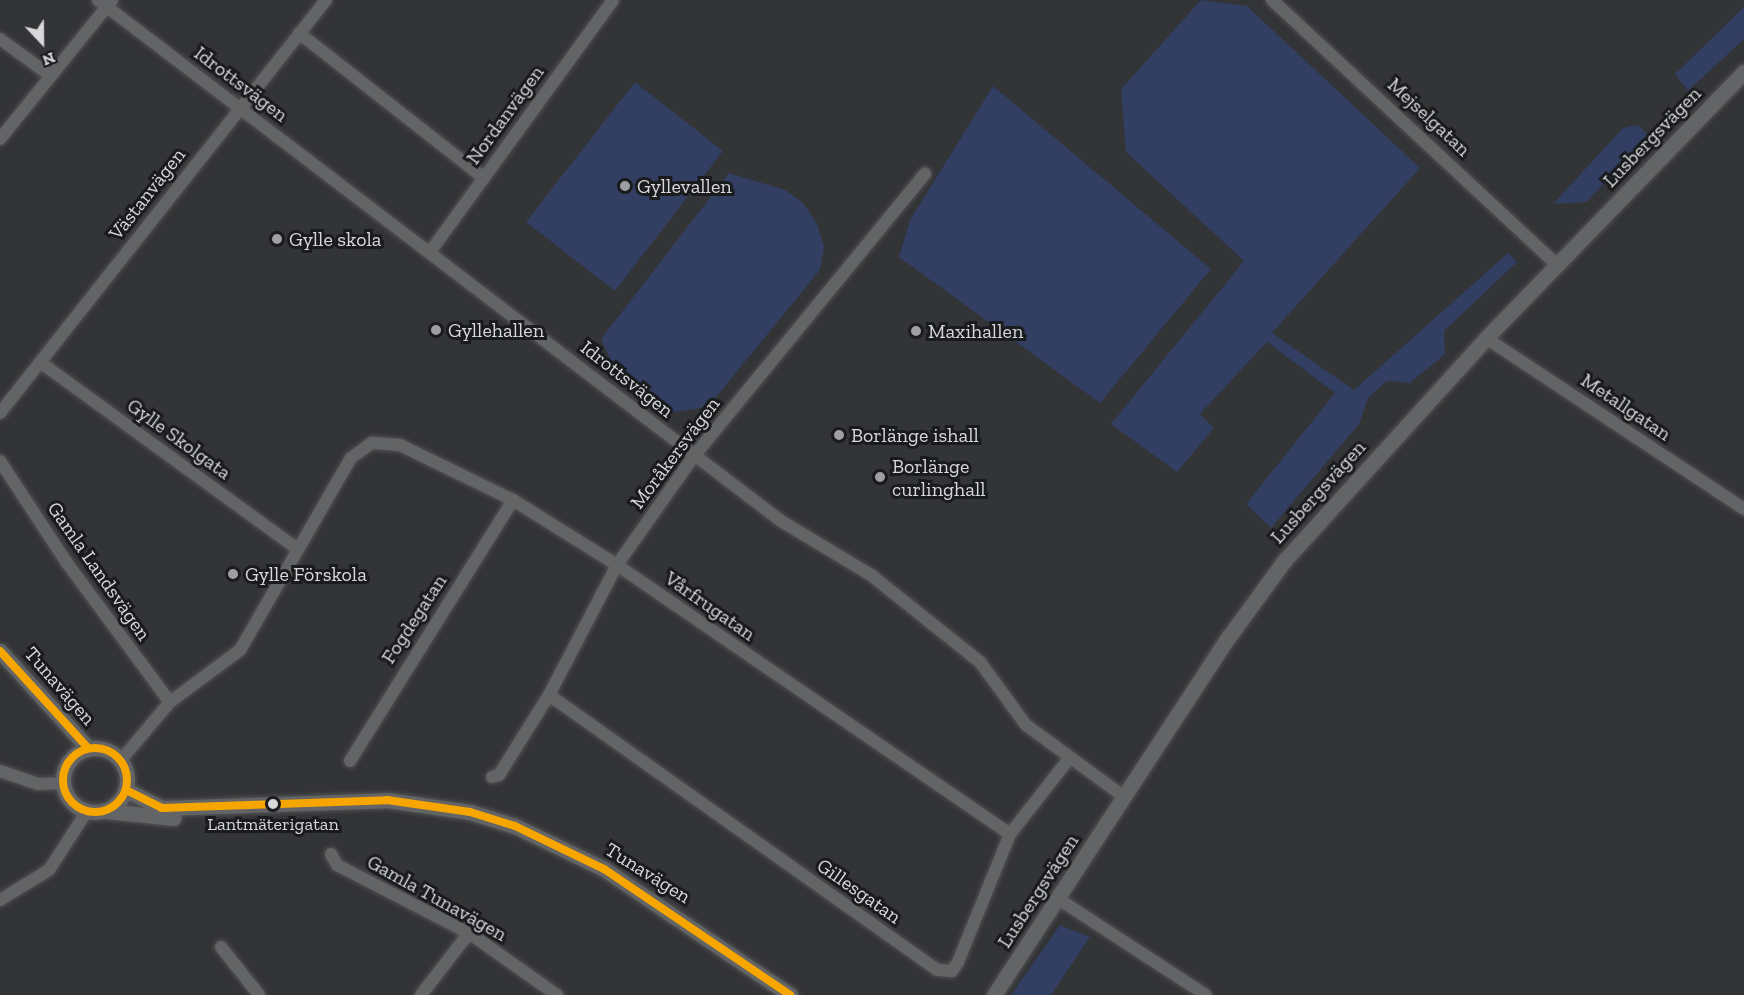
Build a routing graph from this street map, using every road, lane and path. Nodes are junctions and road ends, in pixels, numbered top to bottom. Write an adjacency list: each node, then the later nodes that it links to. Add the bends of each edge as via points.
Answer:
1 (326, 0): 5 (street, Västanvägen)
2 (613, 0): 12 (street, Nordanvägen)
3 (1272, 0): 14 (street, Mejselgatan)
4 (106, 2): 8 (street); 9 (street, Idrottsvägen)
5 (299, 33): 9 (street, Västanvägen); 12 (street)
6 (0, 39): 8 (street)
7 (1744, 72): 14 (street, Lusbergsvägen)
8 (51, 76): 10 (street)
9 (240, 107): 13 (street, Idrottsvägen); 16 (street, Västanvägen)
10 (0, 139)
11 (925, 174): 18 (street, Moråkersvägen)
12 (484, 178): 13 (street, Nordanvägen)
13 (430, 252): 18 (street, Idrottsvägen)
14 (1557, 265): 15 (street, Lusbergsvägen)
15 (1486, 338): 21 (street, Metallgatan); 35 (street, Lusbergsvägen, via 1284,561)
16 (40, 362): 17 (street, Västanvägen); 22 (street, Gylle Skolgata)
17 (0, 413)
18 (694, 456): 23 (street, Moråkersvägen); 29 (street, Idrottsvägen, via 781,521 871,575 950,637 980,662 1026,725)
19 (0, 461): 26 (street, Gamla Landsvägen, via 67,563)
20 (513, 500): 22 (street, Vårfrugatan, via 400,445 372,443 351,458); 23 (street, Vårfrugatan); 30 (street, Fogdegatan)
21 (1744, 509)
22 (296, 548): 26 (street, via 240,650)
23 (617, 565): 25 (street, Moråkersvägen); 39 (street, Vårfrugatan)
24 (0, 651): 27 (street, Tunavägen)
25 (549, 695): 32 (street, Moråkersvägen, via 500,776); 39 (street, Gillesgatan, via 938,970 952,970 958,962)
26 (170, 702): 28 (street)
27 (88, 748): 28 (street, via 106,749); 33 (street, via 72,758)
28 (121, 760): 34 (street)
29 (1068, 760): 35 (street, Idrottsvägen); 39 (street, Gillesgatan)
30 (350, 761)
31 (0, 771): 33 (street, via 38,784)
32 (492, 777)
33 (63, 783): 37 (street, via 70,801)
34 (126, 790): 36 (street); 38 (street, Tunavägen, via 146,804 174,809 387,800)
35 (1123, 796): 42 (street, Lusbergsvägen)
36 (106, 811): 37 (street); 38 (street, Tunavägen, via 208,818 388,804)
37 (87, 812): 41 (street, via 50,870)
38 (470, 812): 48 (street, Tunavägen, via 515,825 604,869)
39 (1010, 834)
40 (331, 854): 43 (street, Gamla Tunavägen, via 337,865)
41 (0, 900)
42 (1060, 900): 49 (street, Lusbergsvägen); 50 (street)
43 (469, 933): 46 (street); 47 (street, Gamla Tunavägen)
44 (221, 947): 45 (street)
45 (259, 995)
46 (421, 995)
47 (557, 995)
48 (790, 995)
49 (994, 995)
50 (1206, 995)

